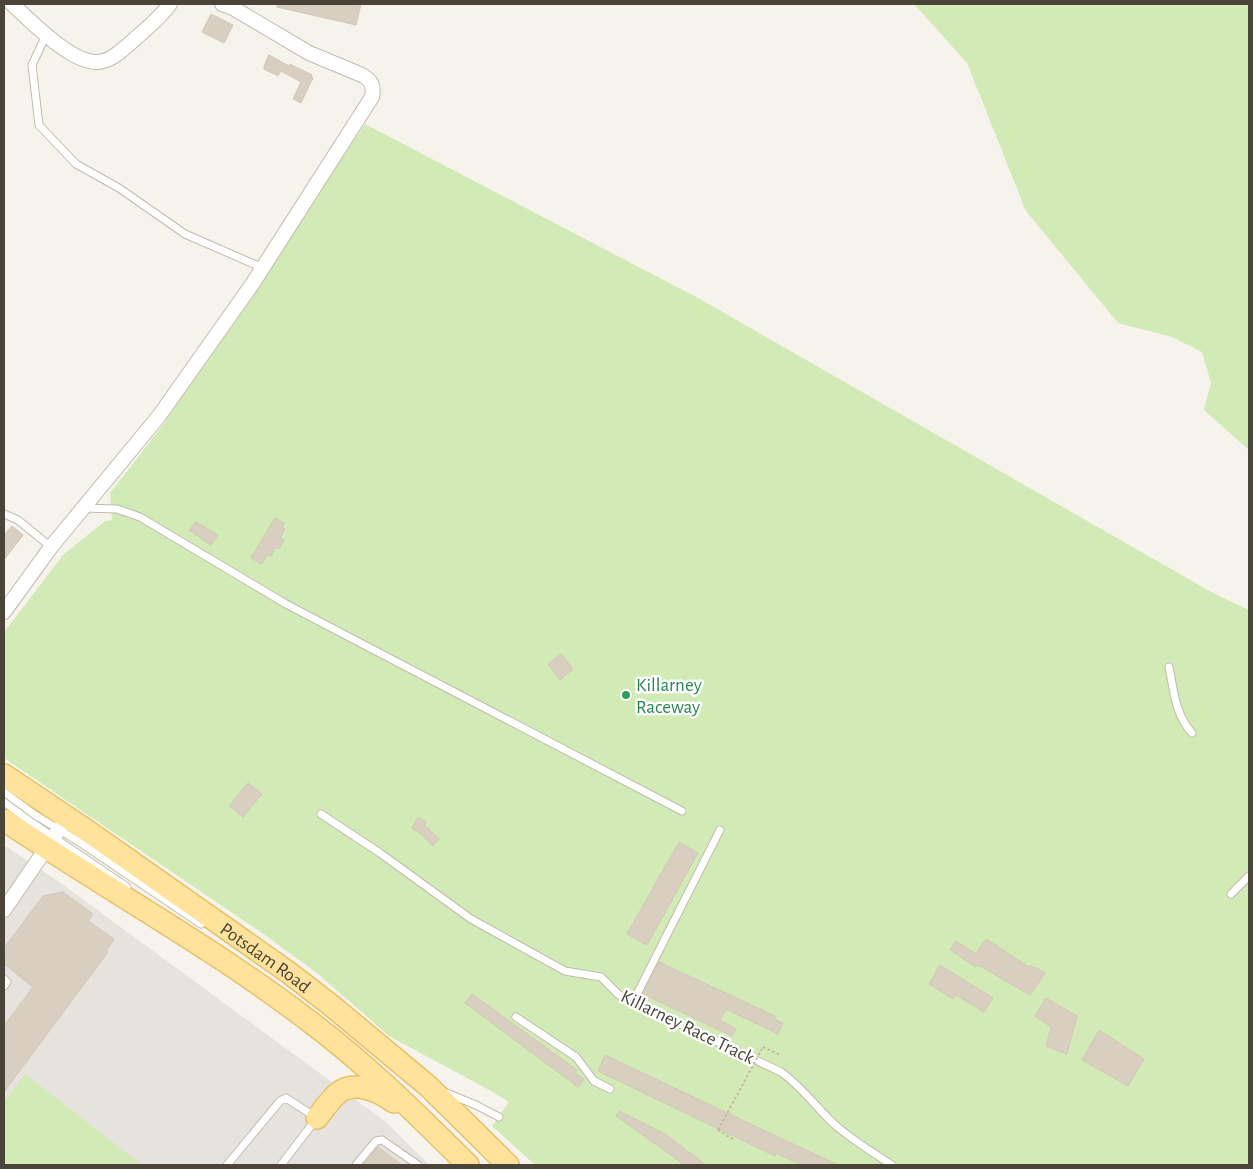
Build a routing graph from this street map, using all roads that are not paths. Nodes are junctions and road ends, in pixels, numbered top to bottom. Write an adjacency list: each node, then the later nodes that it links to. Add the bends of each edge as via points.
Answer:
1 (12, 4): 4 (street)
2 (170, 4): 4 (street, via 116,55 97,62 76,56)
3 (222, 4): 5 (street, via 309,53 362,75 369,79 373,90 368,104)
4 (46, 35): 5 (lane, via 32,65 39,126 76,164 120,188 185,234)
5 (263, 268): 6 (street, via 159,416)
6 (83, 508): 8 (street); 15 (lane, via 117,509 140,517 286,604)
7 (4, 514): 8 (lane, via 18,520)
8 (51, 547): 9 (street)
9 (4, 612)
10 (1169, 667): 11 (lane, via 1179,714)
11 (1192, 733)
12 (4, 775): 19 (main road, Potsdam Road)
13 (4, 792): 19 (lane)
14 (4, 802): 19 (lane)
15 (682, 811)
16 (321, 814): 29 (lane, Killarney Race Track, via 471,919 565,971 601,976 619,995)
17 (4, 820): 19 (main road, Potsdam Road)
18 (720, 830): 29 (lane)
19 (56, 833): 21 (lane); 23 (street); 24 (lane); 32 (main road, Potsdam Road, via 288,972 361,1028); 36 (main road, Potsdam Road, via 170,925 306,1018 400,1097)
20 (1249, 876): 22 (lane)
21 (132, 890)
22 (1231, 894)
23 (4, 910)
24 (204, 926)
25 (189, 929): 31 (lane, via 317,1018)
26 (4, 979): 27 (lane, via 7,982)
27 (4, 986)
28 (296, 988): 42 (lane, via 418,1088)
29 (633, 1002): 44 (lane, Killarney Race Track, via 781,1072 850,1138)
30 (516, 1017): 33 (lane, via 576,1057 594,1081)
31 (394, 1082)
32 (428, 1086): 34 (lane); 43 (main road, Potsdam Road)
33 (610, 1089)
34 (499, 1117)
35 (317, 1118): 36 (main road, via 339,1092 362,1088 388,1098); 37 (lane, via 284,1099); 38 (lane)
36 (431, 1128): 41 (main road, Potsdam Road)
37 (229, 1164)
38 (281, 1165)
39 (356, 1165): 40 (lane, via 380,1140)
40 (418, 1165)
41 (468, 1165)
42 (497, 1165)
43 (508, 1165)
44 (892, 1165)

